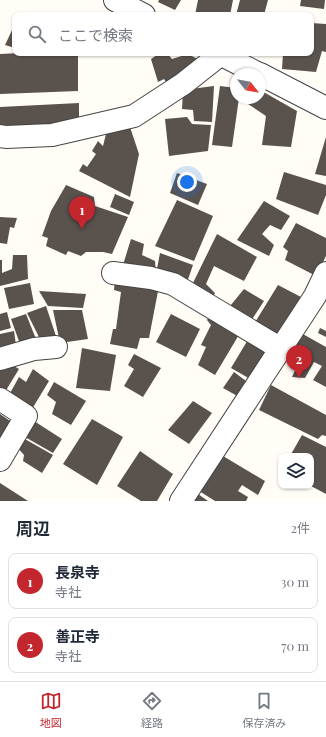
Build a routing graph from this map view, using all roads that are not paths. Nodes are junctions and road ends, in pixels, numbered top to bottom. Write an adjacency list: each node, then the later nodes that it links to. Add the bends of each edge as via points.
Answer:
1 (118, 1): 2 (street)
2 (138, 12)
3 (217, 56): 8 (street, via 182,84 134,116 52,135)
4 (224, 56): 5 (street)
5 (248, 68)
6 (266, 77): 7 (street)
7 (326, 108)
8 (0, 136)
9 (112, 273): 12 (street, via 151,278 173,284)
10 (326, 273): 12 (street, via 315,296)
11 (56, 347): 13 (street, via 34,349)
12 (281, 348): 16 (street)
13 (0, 359)
14 (0, 400): 15 (street, via 26,416)
15 (0, 460)
16 (181, 501)

